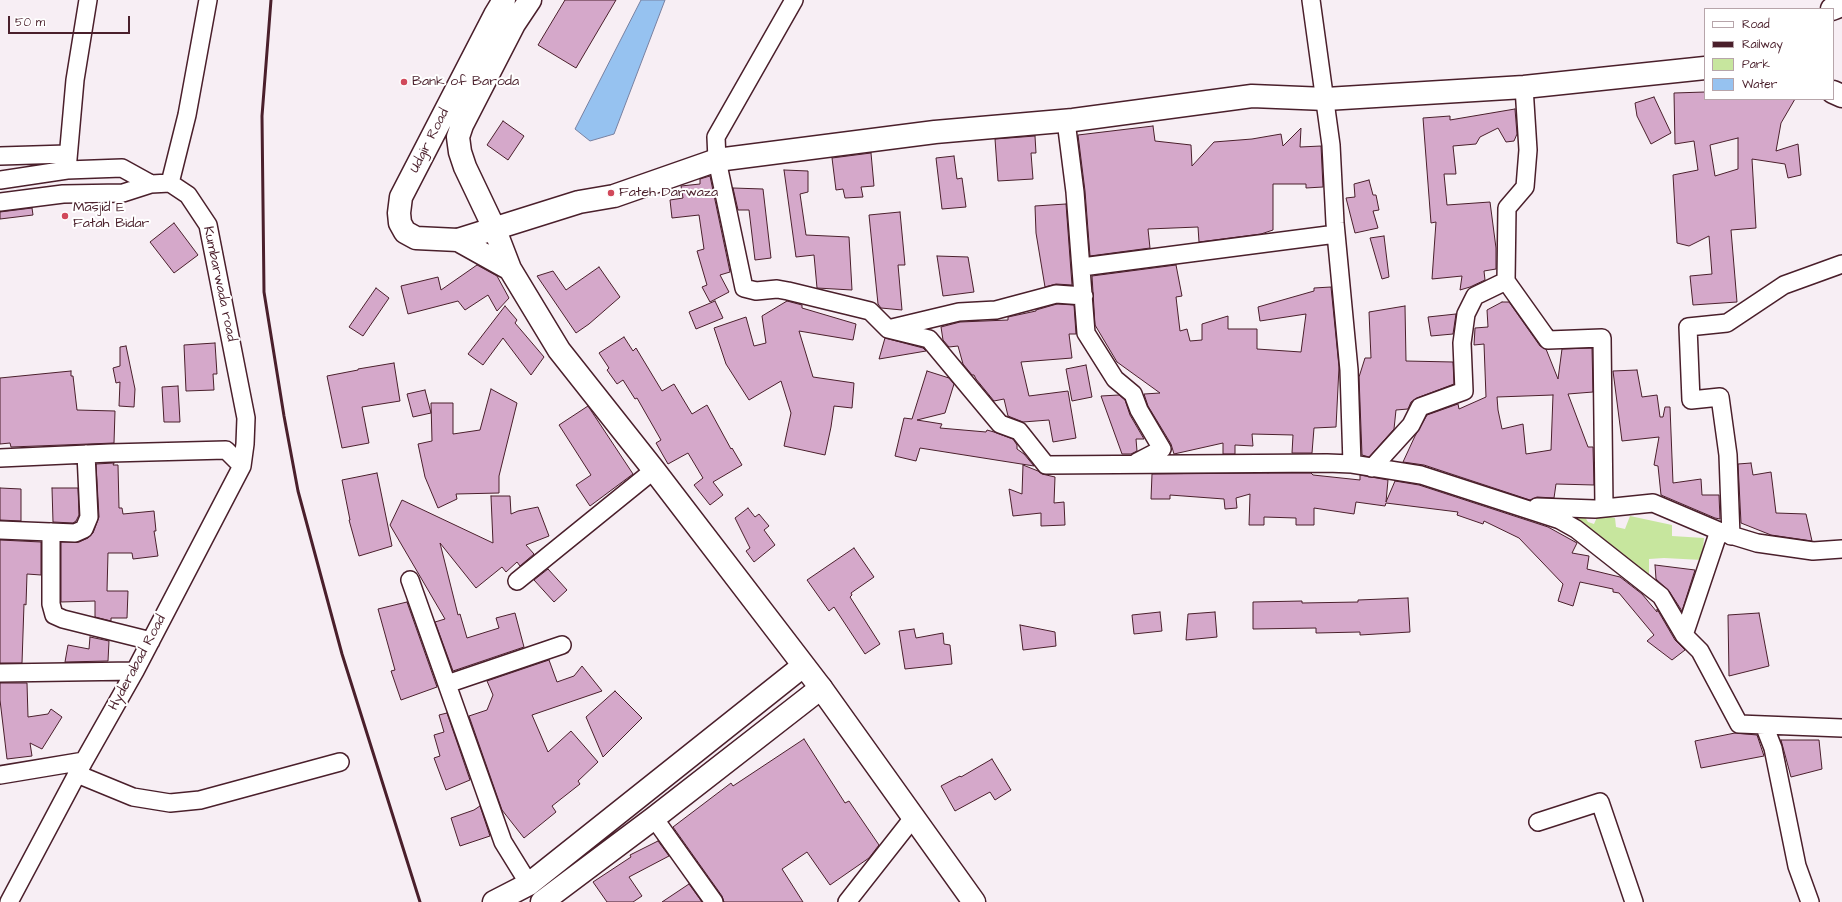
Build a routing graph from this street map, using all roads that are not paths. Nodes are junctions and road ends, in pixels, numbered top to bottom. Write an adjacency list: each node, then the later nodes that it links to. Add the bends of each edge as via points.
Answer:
1 (88, 0): 13 (street, via 75,80)
2 (208, 0): 15 (street, via 187,115)
3 (504, 0): 20 (main road, Udgir Road, via 401,197 400,223 405,232 416,238)
4 (530, 0): 18 (main road, Udgir Road, via 514,24 458,137 460,152)
5 (794, 0): 12 (street, via 716,137)
6 (1311, 0): 9 (street)
7 (1704, 68): 8 (main road)
8 (1524, 87): 9 (main road); 24 (street, via 1528,150 1525,187 1507,208)
9 (1326, 99): 10 (main road, via 1252,96); 19 (street)
10 (1066, 121): 12 (main road, via 935,132); 22 (street)
11 (0, 156): 13 (street)
12 (717, 160): 18 (main road, via 614,196 579,202); 26 (street, via 744,288 756,291 788,291 870,311)
13 (67, 162): 14 (street); 16 (street, via 122,168)
14 (0, 180)
15 (170, 183): 16 (street); 27 (street, Kumbarwada road, via 188,195 208,225)
16 (151, 184): 17 (street, via 123,193 63,194)
17 (0, 202)
18 (495, 230): 20 (main road); 23 (main road, Udgir Road)
19 (1336, 234): 22 (street); 31 (street, via 1349,370)
20 (458, 240): 23 (main road)
21 (1842, 264): 39 (street, via 1784,285 1727,323 1688,328 1691,400 1720,397 1728,455)
22 (1082, 267): 25 (street)
23 (510, 269): 34 (main road, Udgir Road, via 559,350)
24 (1506, 281): 33 (street, via 1475,296 1466,314 1462,343 1464,391 1420,406 1410,426); 36 (street, via 1548,340 1602,338)
25 (1084, 296): 26 (street, via 1056,294 996,310 959,312); 30 (street, via 1086,332 1115,379 1133,394 1139,410 1162,449)
26 (888, 329): 30 (street, via 929,339 1000,424 1019,431 1046,465)
27 (246, 418): 32 (street, Hyderabad Road)
28 (86, 454): 29 (street); 32 (street, via 226,450); 38 (street, via 89,517 84,529 75,533)
29 (0, 458)
30 (1135, 464): 31 (street)
31 (1352, 464): 33 (street)
32 (242, 466): 44 (street, Hyderabad Road)
33 (1372, 468): 35 (street, via 1421,475)
34 (654, 470): 42 (street); 46 (main road, Udgir Road)
35 (1509, 504): 36 (street, via 1595,509); 43 (street, via 1560,520 1576,529 1661,596)
36 (1604, 507): 39 (street, via 1653,504)
37 (0, 530): 38 (street)
38 (51, 532): 44 (street, via 51,604 54,615)
39 (1725, 533): 40 (street, via 1757,543 1813,551); 43 (street)
40 (1842, 549)
41 (410, 580): 49 (street)
42 (517, 581)
43 (1684, 635): 51 (street, via 1700,652 1739,724)
44 (151, 641): 47 (street, Hyderabad Road)
45 (562, 645): 49 (street)
46 (803, 666): 50 (main road, Udgir Road); 59 (main road)
47 (135, 671): 48 (street); 54 (street, Hyderabad Road)
48 (0, 673)
49 (447, 684): 59 (street, via 503,842)
50 (821, 688): 56 (main road); 57 (main road, Udgir Road)
51 (1764, 724): 52 (street); 67 (street, via 1773,748 1797,866)
52 (1842, 728)
53 (340, 762): 54 (street, via 200,800 170,803 133,797)
54 (81, 768): 55 (street); 60 (street, Hyderabad Road)
55 (0, 775)
56 (654, 818): 62 (main road); 63 (street)
57 (913, 818): 64 (street); 65 (main road, Udgir Road)
58 (1538, 822): 66 (street, via 1600,802)
59 (529, 884): 61 (main road)
60 (7, 900)
61 (494, 902)
62 (542, 902)
63 (714, 902)
64 (847, 902)
65 (974, 902)
66 (1634, 902)
67 (1810, 902)

